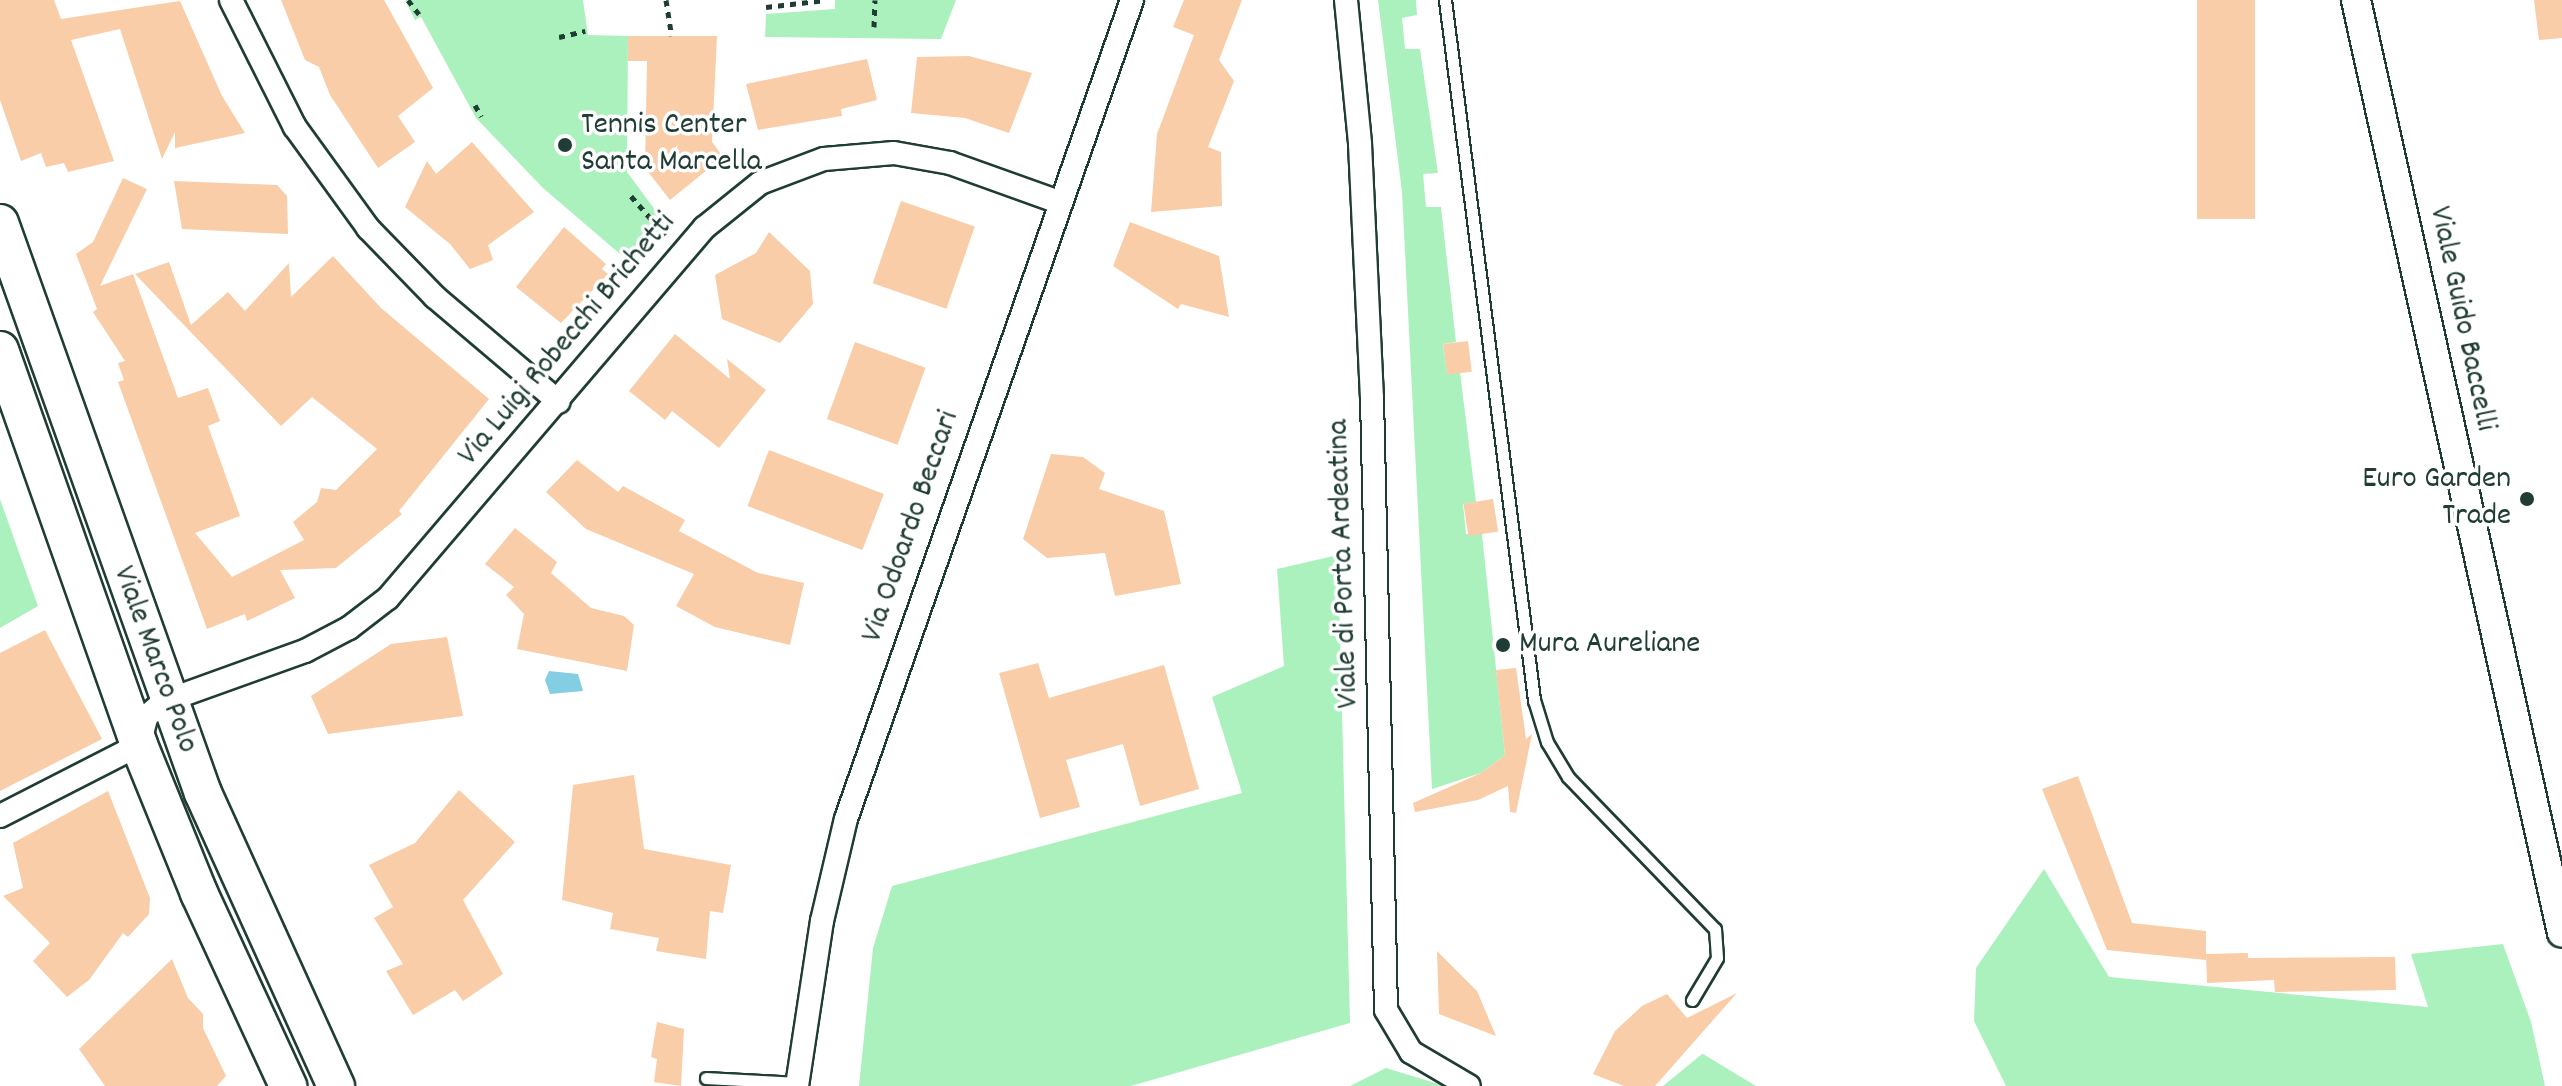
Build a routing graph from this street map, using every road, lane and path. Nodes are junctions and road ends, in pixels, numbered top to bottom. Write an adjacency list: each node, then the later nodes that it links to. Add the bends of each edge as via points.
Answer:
1 (231, 0): 23 (street, via 295,127 368,228 435,297)
2 (408, 0): 11 (path)
3 (666, 0): 14 (path)
4 (826, 0): 10 (path)
5 (875, 0): 12 (path)
6 (1132, 0): 19 (street, Via Odoardo Beccari)
7 (1346, 0): 35 (street, Viale di Porta Ardeatina, via 1359,132 1372,398 1386,1010 1411,1052)
8 (1445, 0): 28 (lane, via 1534,700 1547,742 1568,777 1715,929 1717,958)
9 (2356, 0): 27 (street, Viale Guido Baccelli)
10 (766, 7)
11 (419, 14)
12 (874, 27)
13 (585, 31): 15 (path)
14 (672, 36)
15 (559, 37)
16 (475, 105): 17 (path)
17 (481, 116)
18 (631, 196): 21 (path)
19 (1059, 202): 21 (street, Via Luigi Robecchi Brichetti, via 931,158 857,154 808,164 760,183 718,214); 31 (street, Via Odoardo Beccari, via 846,819 822,921)
20 (0, 223): 24 (main road, Viale Marco Polo)
21 (682, 254): 23 (street, Via Luigi Robecchi Brichetti)
22 (0, 350): 25 (main road, Viale Marco Polo)
23 (559, 402): 24 (street, Via Luigi Robecchi Brichetti, via 412,574 367,615 305,651)
24 (168, 699): 25 (street, via 147,716); 34 (main road, Viale Marco Polo, via 241,885)
25 (139, 745): 26 (street); 29 (main road, Viale Marco Polo)
26 (0, 816)
27 (2562, 933)
28 (1692, 1000)
29 (267, 1044): 32 (street, Viale Marco Polo); 33 (main road, Viale Marco Polo)
30 (706, 1078): 31 (lane)
31 (798, 1085)
32 (272, 1086)
33 (288, 1086)
34 (336, 1086)
35 (1469, 1086)

